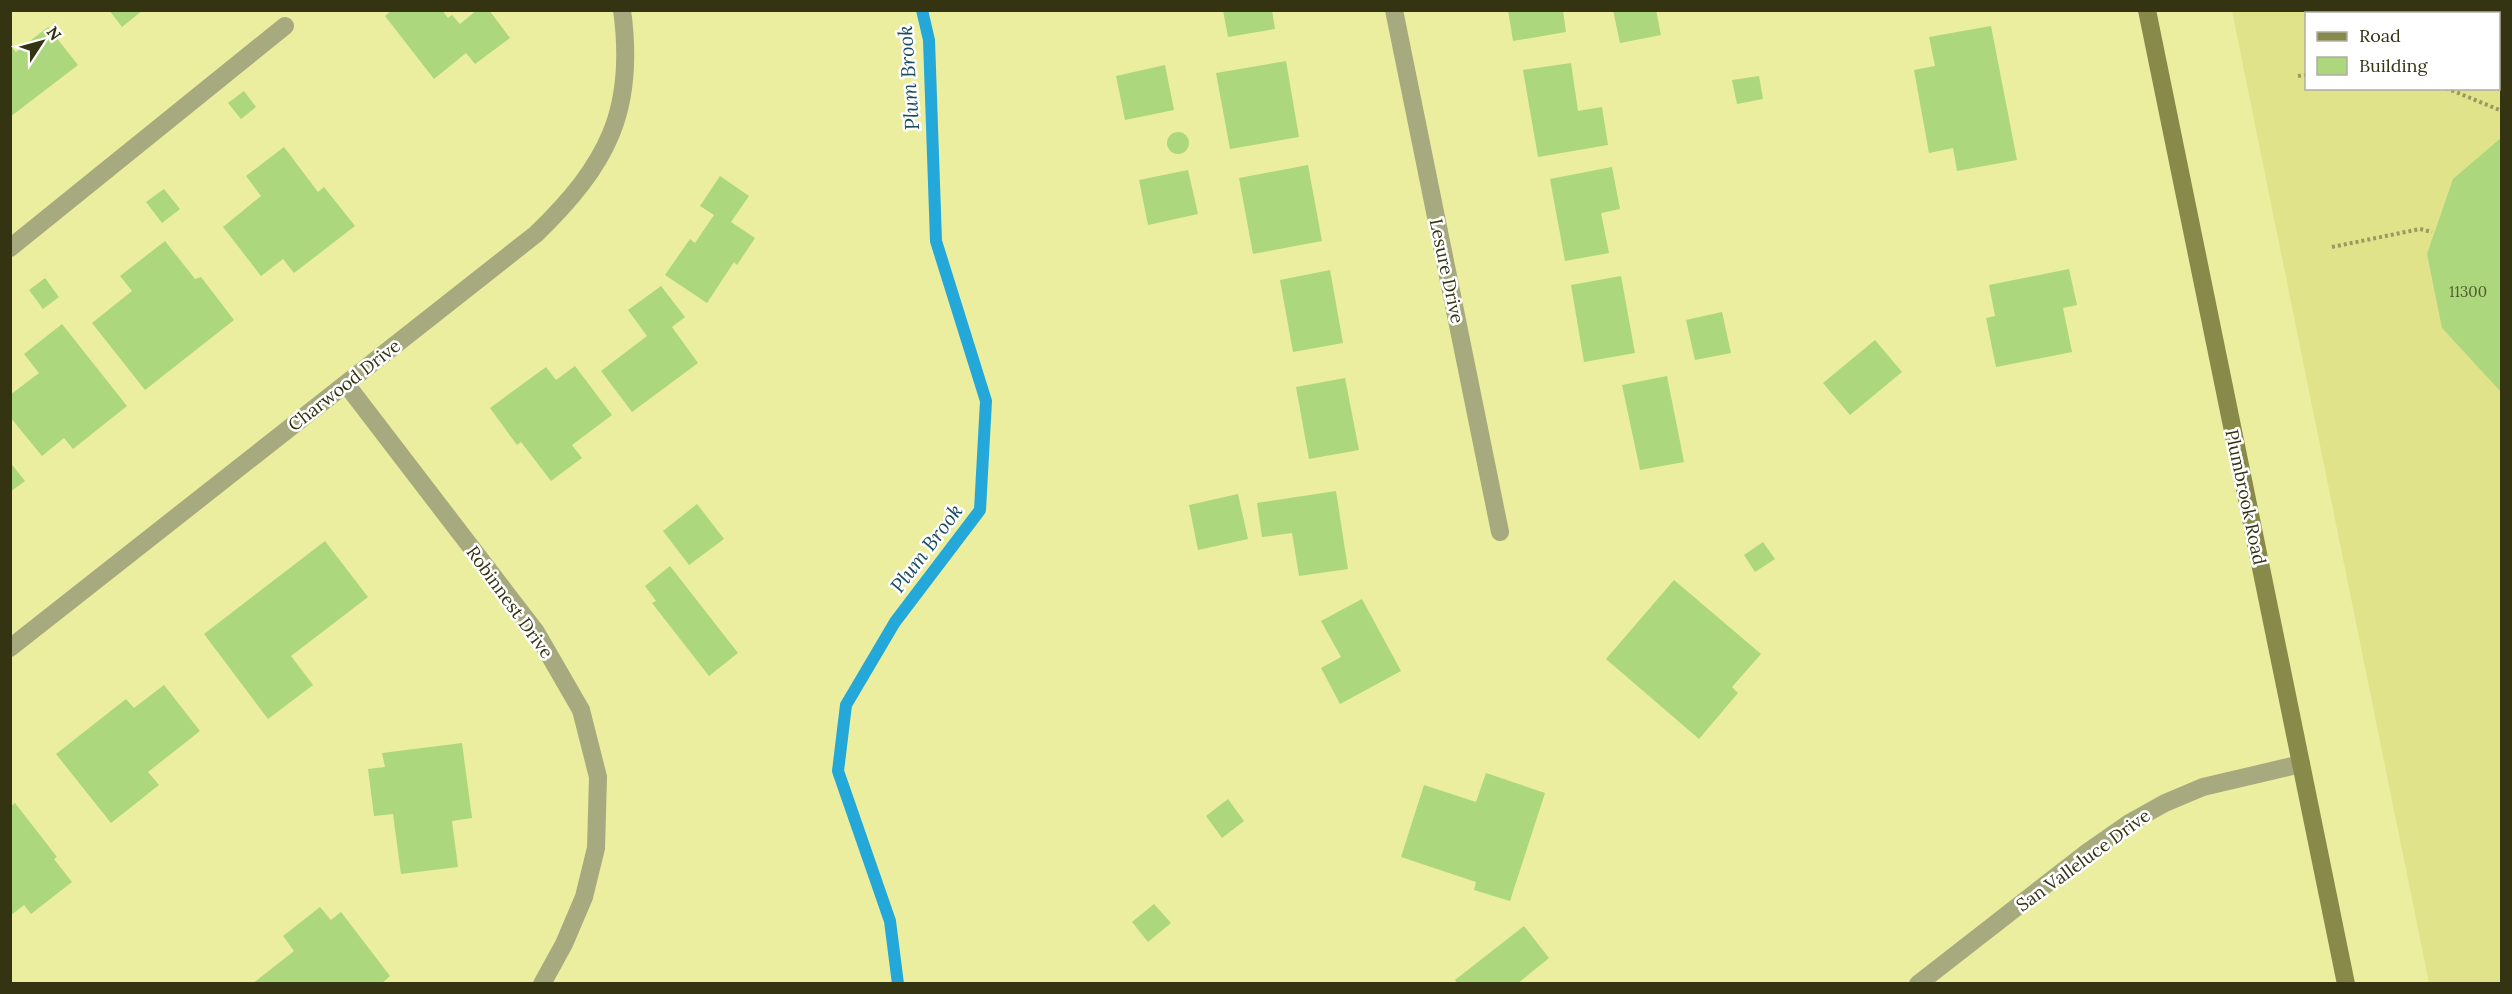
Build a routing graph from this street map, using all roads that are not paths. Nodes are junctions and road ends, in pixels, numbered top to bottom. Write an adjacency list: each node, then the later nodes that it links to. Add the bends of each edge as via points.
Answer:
1 (622, 10): 6 (street, Charwood Drive, via 627,44 626,82 611,138 590,175 536,234)
2 (1394, 10): 7 (street, Lesure Drive)
3 (2147, 10): 9 (street, Plumbrook Road)
4 (285, 26): 5 (street)
5 (10, 248)
6 (346, 384): 8 (street, Charwood Drive); 10 (street, Robinnest Drive, via 536,632 581,710 598,777 596,848 584,897)
7 (1500, 532)
8 (10, 648)
9 (2301, 764): 11 (street, San Valleluce Drive, via 2203,787 2165,802 2085,854); 12 (street, Plumbrook Road)
10 (542, 984)
11 (1918, 984)
12 (2346, 984)

